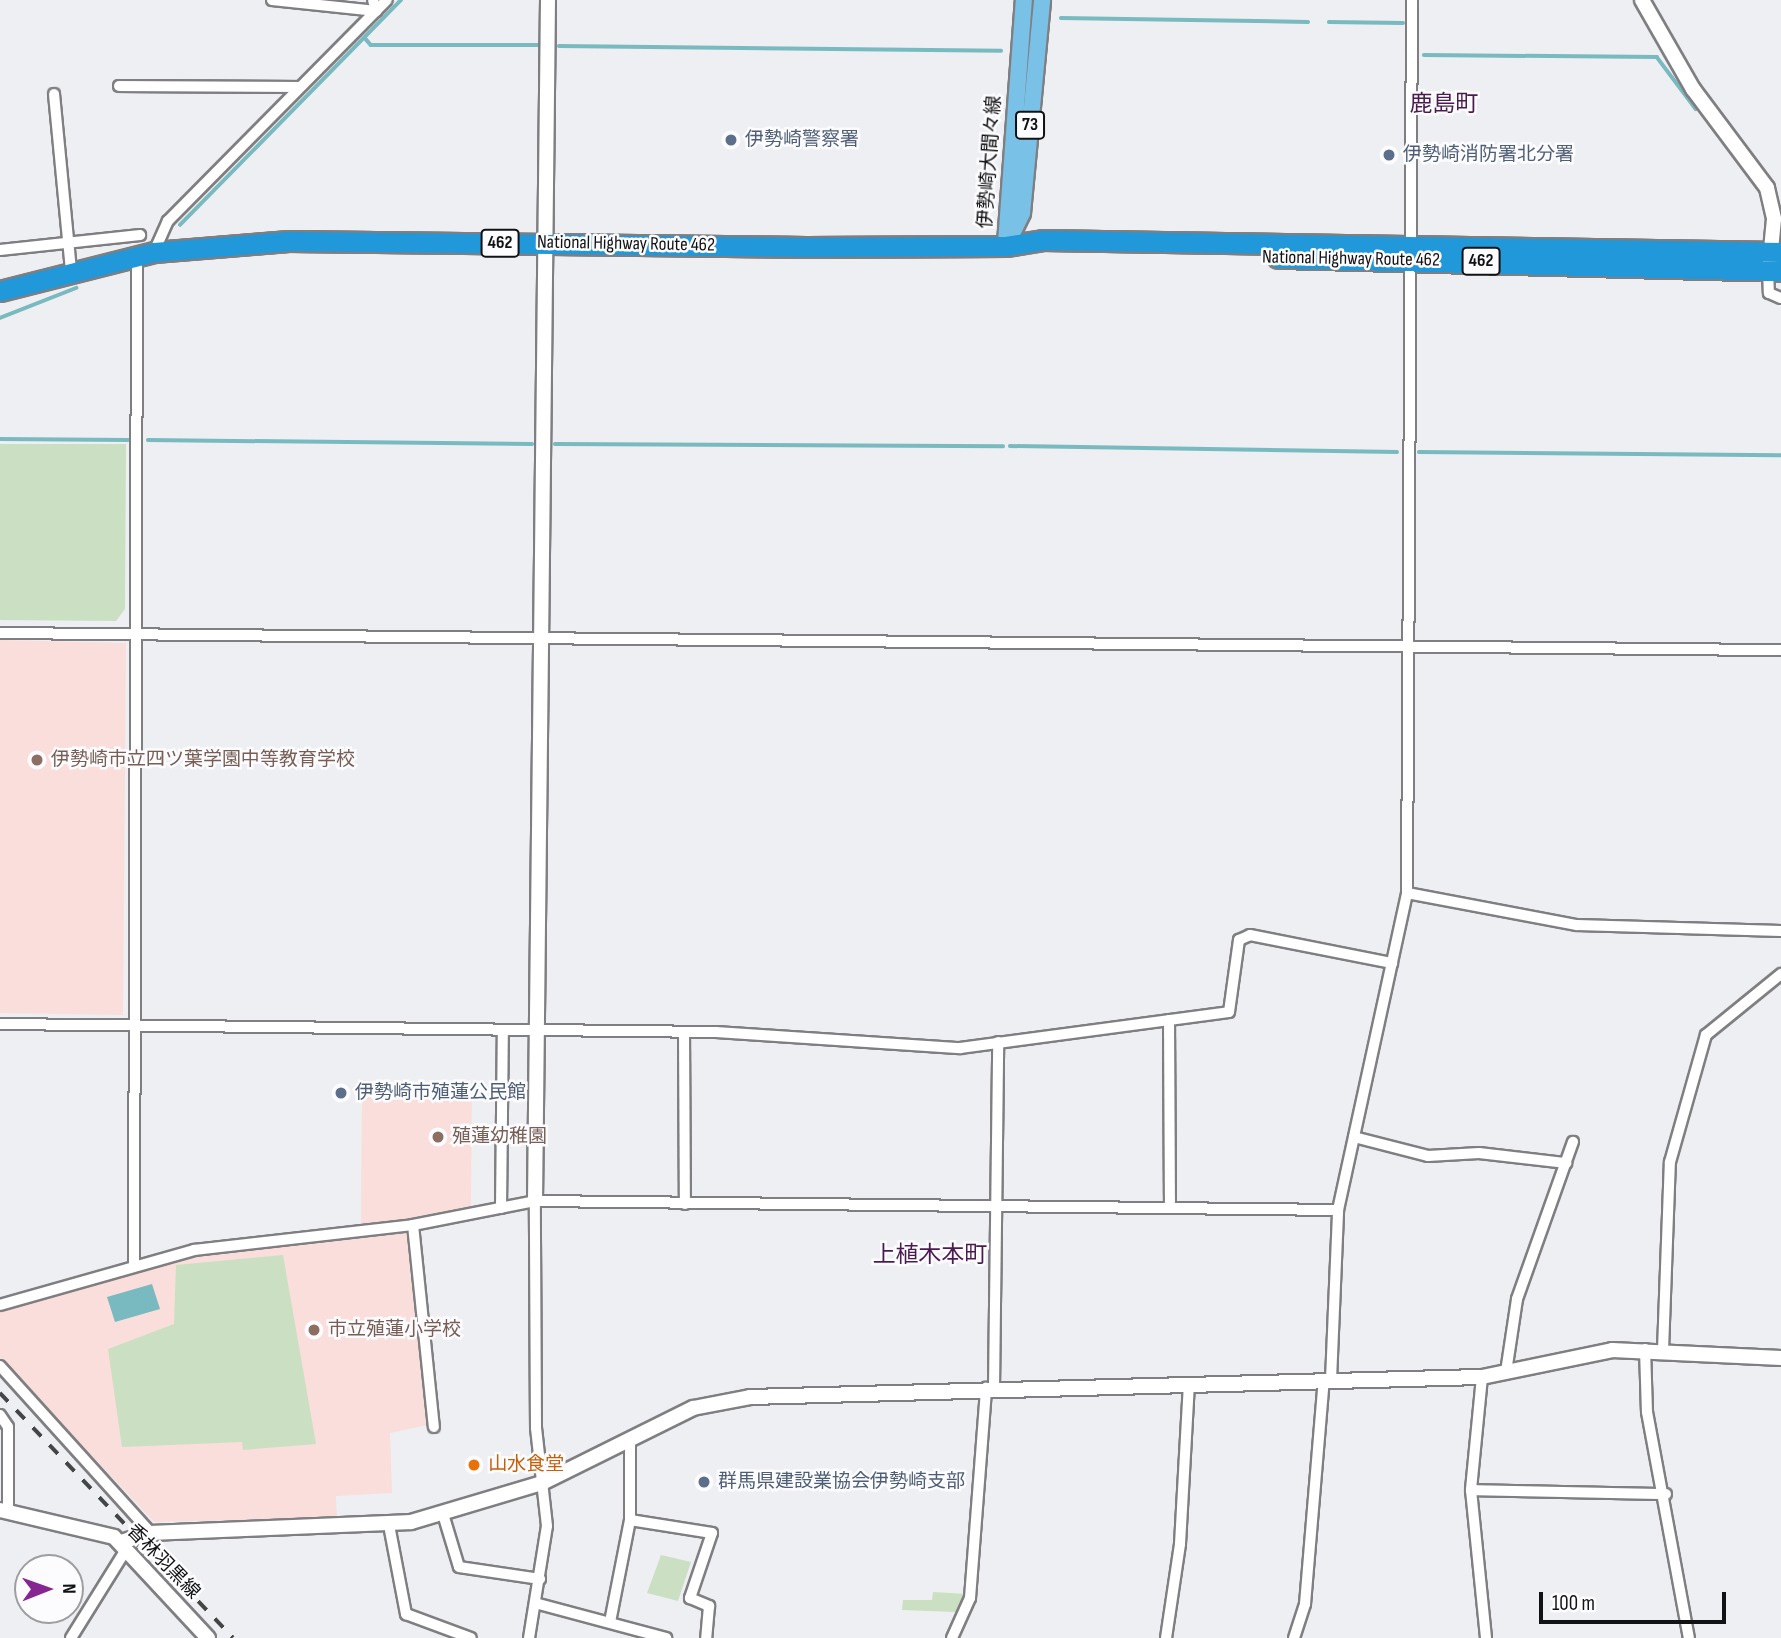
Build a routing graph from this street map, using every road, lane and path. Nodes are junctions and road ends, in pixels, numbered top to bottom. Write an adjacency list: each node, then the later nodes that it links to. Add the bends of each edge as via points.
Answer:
1 (272, 0): 8 (street)
2 (387, 0): 9 (street)
3 (548, 0): 15 (street)
4 (1024, 0): 16 (main road, 伊勢崎大間々線 / 73)
5 (1042, 0): 16 (main road, 伊勢崎大間々線 / 73, via 1022,213)
6 (1412, 0): 18 (street)
7 (1642, 0): 20 (street, via 1693,89 1767,188)
8 (306, 1): 9 (street)
9 (374, 6): 11 (street)
10 (119, 86): 11 (street)
11 (299, 87): 19 (street, via 168,221)
12 (54, 94): 14 (street)
13 (140, 235): 14 (street)
14 (66, 243): 17 (street); 21 (street)
15 (545, 243): 16 (highway, National Highway Route 462 / 462); 19 (highway, National Highway Route 462 / 462, via 263,242); 26 (street)
16 (1006, 246): 18 (highway, National Highway Route 462 / 462, via 1042,240)
17 (0, 250)
18 (1411, 252): 20 (highway, National Highway Route 462 / 462); 27 (street)
19 (146, 253): 21 (highway, National Highway Route 462 / 462); 25 (street)
20 (1775, 261): 23 (street, via 1769,293)
21 (71, 269): 22 (highway, National Highway Route 462 / 462)
22 (0, 291)
23 (1781, 298)
24 (0, 632): 25 (street)
25 (135, 633): 26 (street); 35 (street)
26 (542, 638): 27 (street); 37 (street)
27 (1408, 647): 28 (street); 29 (street)
28 (1781, 650)
29 (1407, 893): 30 (street, via 1577,925); 31 (street)
30 (1781, 931)
31 (1392, 963): 33 (street, via 1250,935 1239,940 1229,1012); 40 (street)
32 (1781, 974): 53 (street, via 1706,1035 1670,1162)
33 (1169, 1020): 39 (street); 47 (street)
34 (0, 1024): 35 (street)
35 (130, 1027): 36 (street); 50 (street)
36 (503, 1031): 37 (street); 46 (street)
37 (535, 1031): 38 (street); 43 (street)
38 (684, 1032): 39 (street, via 960,1048); 44 (street)
39 (998, 1042): 45 (street)
40 (1354, 1137): 42 (street, via 1428,1156 1479,1153); 48 (street)
41 (1573, 1142): 42 (street)
42 (1566, 1163): 56 (street, via 1517,1299)
43 (535, 1202): 44 (street); 46 (street); 64 (street)
44 (685, 1204): 45 (street)
45 (996, 1206): 47 (street); 60 (street)
46 (501, 1208): 49 (street)
47 (1170, 1208): 48 (street)
48 (1338, 1210): 58 (street)
49 (413, 1225): 50 (street, via 194,1250); 62 (street)
50 (134, 1266): 51 (street)
51 (0, 1305)
52 (1645, 1349): 53 (street); 56 (street); 66 (street, via 1647,1412)
53 (1663, 1350): 54 (street)
54 (1781, 1358)
55 (0, 1366): 71 (street)
56 (1506, 1372): 57 (street)
57 (1482, 1377): 58 (street); 65 (street)
58 (1328, 1380): 59 (street); 84 (street, via 1305,1604)
59 (1189, 1384): 60 (street); 83 (street, via 1180,1544)
60 (990, 1388): 63 (street, via 751,1398 693,1408); 82 (street, via 970,1598)
61 (0, 1415): 67 (street, via 8,1427)
62 (434, 1427)
63 (630, 1438): 64 (street); 69 (street)
64 (542, 1483): 68 (street); 73 (street, via 547,1526)
65 (1471, 1490): 66 (street); 85 (street)
66 (1666, 1494): 86 (street)
67 (4, 1511): 72 (street, 香林羽黒線, via 92,1528)
68 (443, 1514): 70 (street); 73 (street, via 459,1567)
69 (630, 1520): 75 (street); 81 (street, via 712,1533 690,1598 709,1606)
70 (389, 1525): 71 (street); 78 (street, via 406,1614)
71 (150, 1533): 72 (street)
72 (124, 1545): 76 (street); 77 (street, 香林羽黒線)
73 (540, 1579): 74 (street)
74 (535, 1603): 75 (street); 79 (street)
75 (610, 1622): 80 (street)
76 (71, 1638)
77 (208, 1638)
78 (471, 1638)
79 (528, 1638)
80 (666, 1638)
81 (706, 1638)
82 (952, 1638)
83 (1166, 1638)
84 (1294, 1638)
85 (1486, 1638)
86 (1689, 1638)

